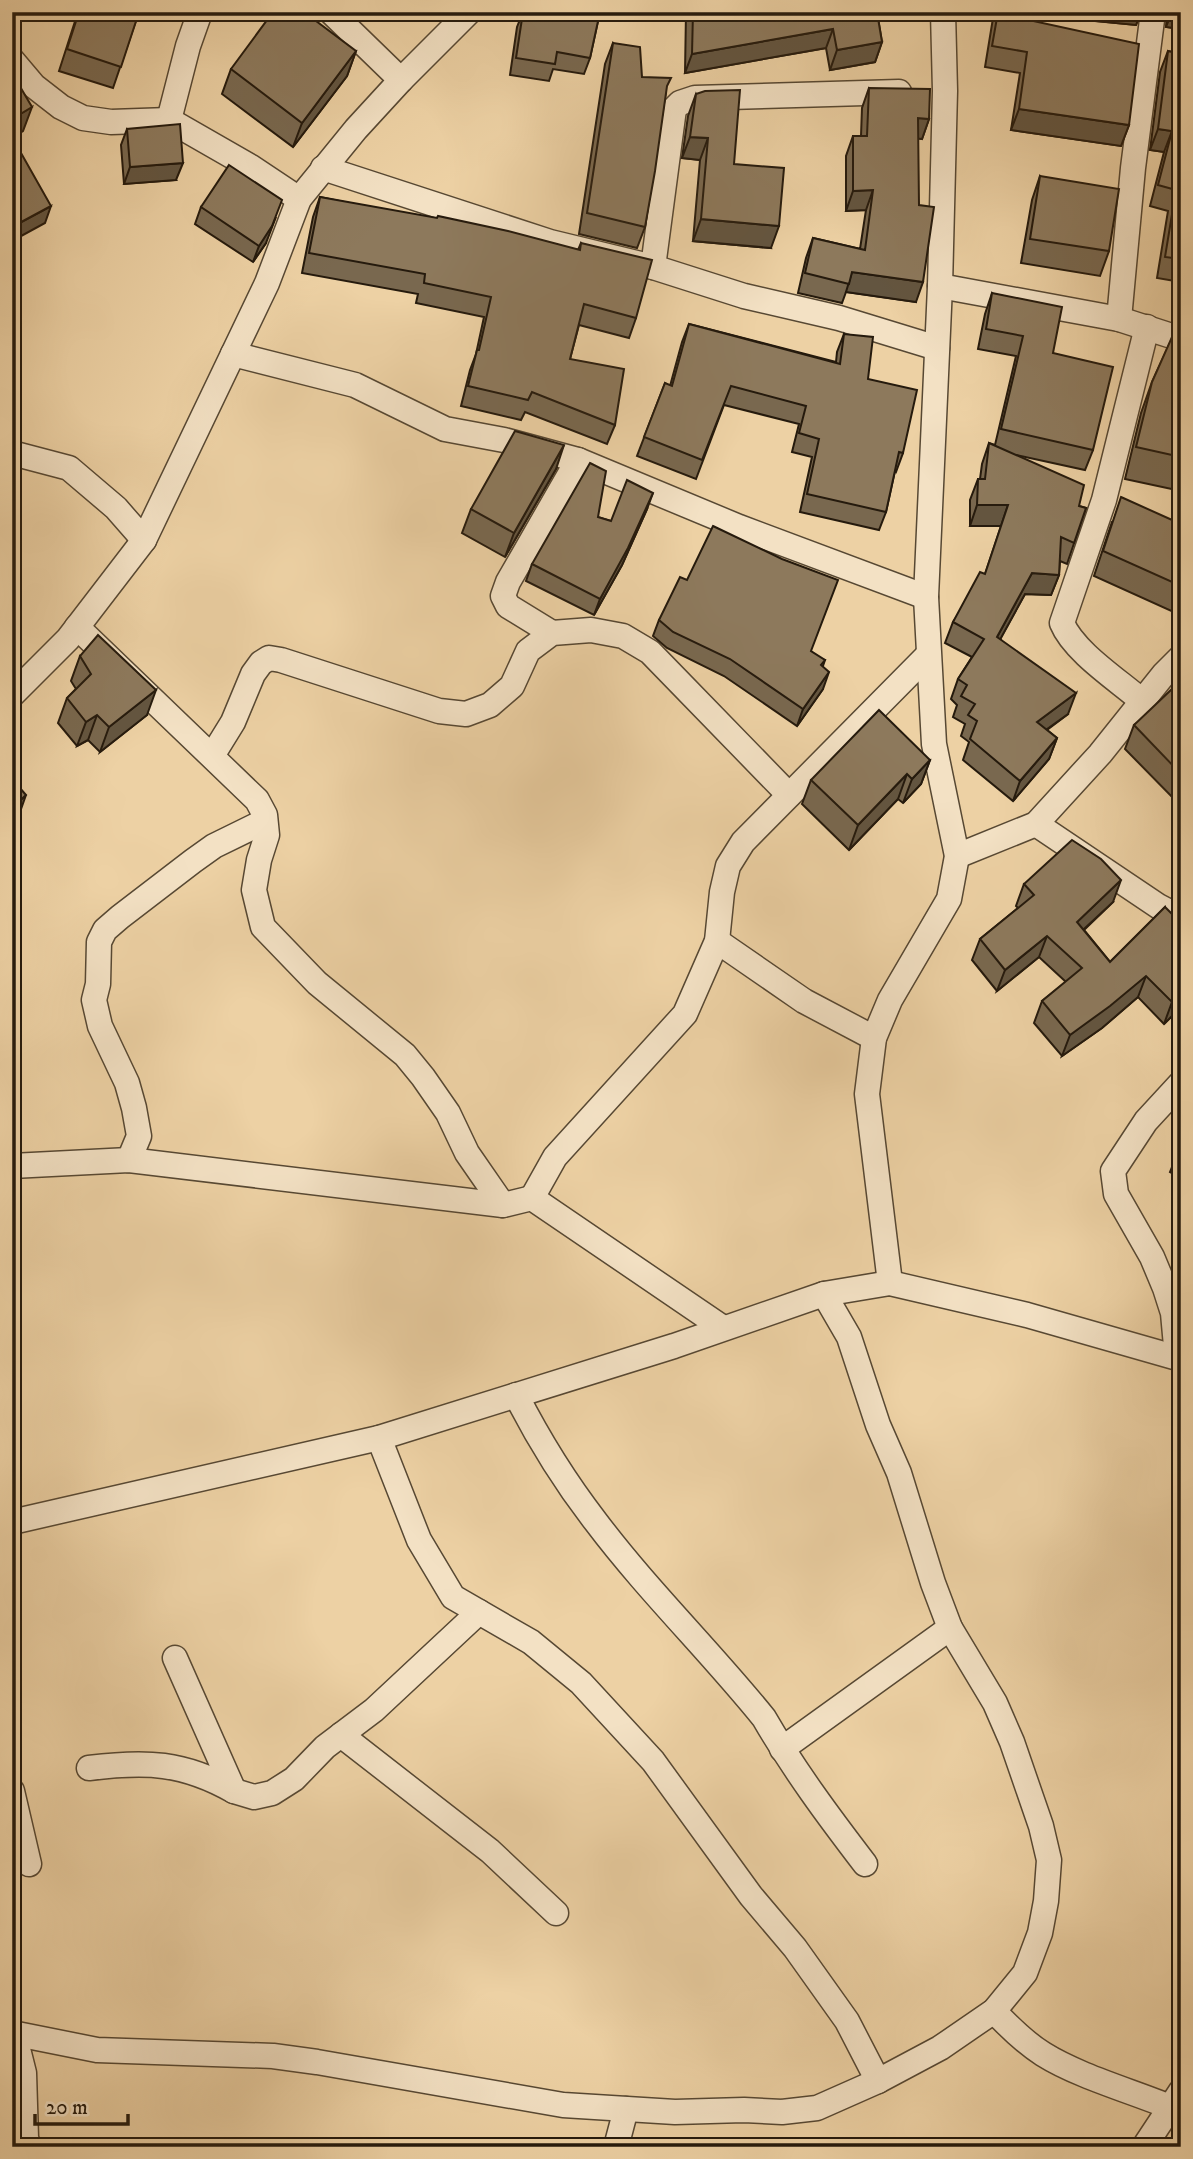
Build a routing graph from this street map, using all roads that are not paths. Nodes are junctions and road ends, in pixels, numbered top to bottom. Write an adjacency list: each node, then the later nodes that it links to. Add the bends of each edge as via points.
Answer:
1 (200, 12): 9 (street)
2 (331, 12): 7 (street)
3 (469, 12): 7 (street)
4 (943, 12): 8 (street)
5 (1153, 12): 14 (street)
6 (12, 60): 9 (street, via 34,86 83,118)
7 (401, 80): 10 (street)
8 (945, 91): 12 (street, via 695,97 680,103 674,109); 13 (street)
9 (169, 120): 11 (street)
10 (323, 168): 11 (street); 12 (street, via 550,242)
11 (299, 200): 18 (street)
12 (653, 267): 17 (street)
13 (940, 286): 14 (street); 17 (street)
14 (1119, 319): 15 (street)
15 (1147, 327): 16 (street); 28 (street, via 1104,500 1062,623 1082,651)
16 (1181, 339)
17 (937, 348): 22 (street)
18 (233, 354): 20 (street, via 355,385 445,429); 21 (street)
19 (12, 453): 21 (street, via 69,468 116,508)
20 (578, 460): 22 (street); 24 (street, via 503,596 508,606)
21 (144, 541): 23 (street)
22 (926, 597): 25 (street)
23 (77, 627): 27 (street); 29 (street)
24 (552, 633): 29 (street, via 528,651 512,686 490,705 466,714 439,710 269,658 253,674 233,722); 30 (street, via 591,630 623,636 650,652)
25 (928, 656): 30 (street); 33 (street, via 934,744)
26 (1181, 657): 28 (street)
27 (12, 695)
28 (1142, 701): 32 (street)
29 (212, 756): 31 (street, via 257,800)
30 (789, 795): 35 (street, via 743,842 728,866)
31 (265, 821): 38 (street, via 193,861 120,917 99,942 94,1000 100,1026 127,1083 139,1136); 41 (street, via 267,835 254,890 263,927 317,983 405,1055 448,1112 467,1153)
32 (1036, 824): 33 (street); 34 (street)
33 (957, 856): 36 (street, via 950,899 890,1000)
34 (1181, 918)
35 (718, 941): 36 (street, via 804,1001); 40 (street, via 685,1014 555,1157)
36 (874, 1038): 42 (street, via 867,1094)
37 (1181, 1083): 45 (street, via 1146,1121 1113,1171 1116,1194 1165,1288)
38 (129, 1160): 39 (street); 41 (street)
39 (12, 1166)
40 (532, 1198): 41 (street); 44 (street)
41 (503, 1205)
42 (890, 1283): 43 (street); 45 (street)
43 (824, 1294): 44 (street); 50 (street, via 849,1337)
44 (723, 1328): 46 (street)
45 (1179, 1358)
46 (516, 1395): 47 (street); 53 (street, via 563,1477 597,1524 740,1688)
47 (379, 1438): 48 (street); 49 (street, via 419,1540 453,1597)
48 (12, 1522)
49 (479, 1612): 52 (street); 62 (street, via 531,1642 581,1683 653,1761 848,2021)
50 (950, 1628): 53 (street); 60 (street, via 995,1703 1012,1742 1049,1860 1040,1933 1025,1973)
51 (175, 1658): 56 (street)
52 (341, 1735): 56 (street, via 272,1793 254,1797); 59 (street, via 490,1851)
53 (782, 1749): 58 (street)
54 (89, 1768): 56 (street, via 167,1765 207,1775)
55 (12, 1791): 57 (street)
56 (234, 1791)
57 (29, 1864)
58 (865, 1864)
59 (556, 1913)
60 (994, 2011): 62 (street, via 940,2048); 63 (street, via 1044,2055 1073,2070)
61 (13, 2033): 64 (street, via 97,2050 273,2056 563,2105); 65 (street, via 24,2073)
62 (878, 2081): 64 (street, via 817,2108 782,2112)
63 (1175, 2099): 67 (street)
64 (626, 2109): 66 (street)
65 (29, 2147)
66 (616, 2147)
67 (1144, 2147)

